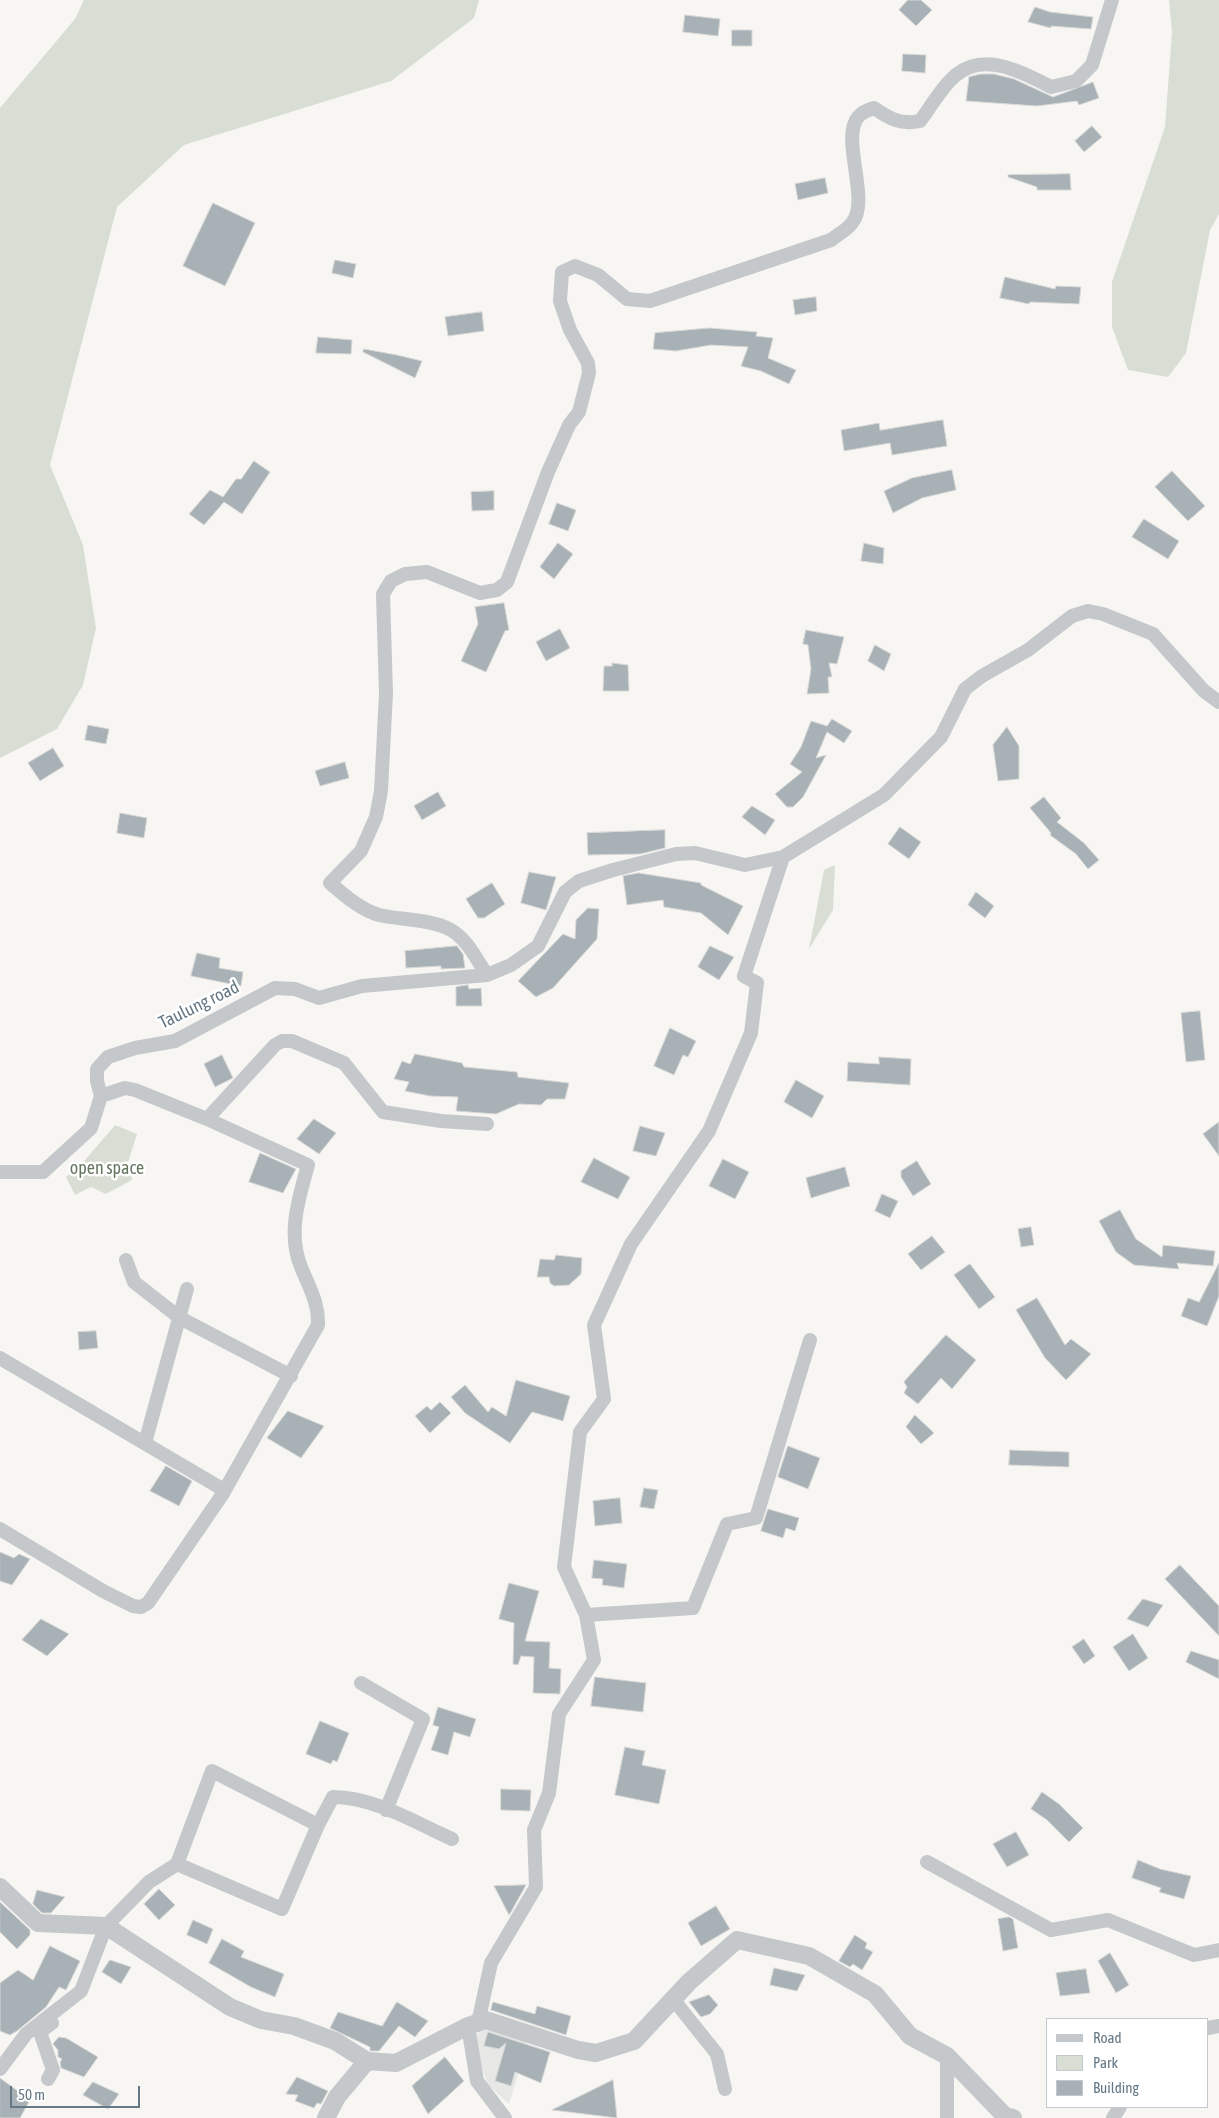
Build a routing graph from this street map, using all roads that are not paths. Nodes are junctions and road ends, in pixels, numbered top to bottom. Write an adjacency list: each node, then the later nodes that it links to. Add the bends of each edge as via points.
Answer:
1 (1112, 0): 4 (street, via 1092,65 1076,81 1052,87 1024,72 996,64 975,67 955,76 920,121 893,121 874,108 863,112 856,119 852,139 858,207 853,223 830,240 650,301 627,299 598,275 575,266 562,272 560,301 570,330 588,363 589,373 579,412 569,425 548,472 507,582 497,590 480,593 427,572 405,574 391,581 383,594 386,693 381,791 376,817 360,851 330,884 348,899 378,914 451,930 464,941)
2 (1219, 702): 3 (street, via 1204,691 1153,634 1103,614 1088,611 1072,616 1028,650 966,689 941,737 884,795)
3 (783, 857): 4 (street, via 745,865 695,853 676,854 579,881 565,892 538,946); 18 (street, via 744,976 757,983 751,1033 709,1131 631,1244 594,1324 604,1399 580,1432 564,1567)
4 (487, 975): 5 (street, Taulung road, via 362,986 319,998 295,989 275,988 175,1041 108,1057 97,1069)
5 (101, 1096): 6 (street, via 125,1088); 8 (street, Taulung road, via 91,1128 43,1172)
6 (207, 1119): 7 (street, via 275,1045 292,1041 344,1063 383,1112); 14 (street, via 308,1165 294,1226 300,1265 319,1309 318,1325)
7 (487, 1124)
8 (0, 1172)
9 (126, 1260): 11 (street, via 134,1282)
10 (187, 1289): 11 (street)
11 (180, 1318): 14 (street); 15 (street)
12 (810, 1340): 18 (street, via 756,1518 727,1524 693,1608)
13 (0, 1358): 15 (street)
14 (291, 1376): 16 (street)
15 (145, 1443): 16 (street)
16 (224, 1490): 17 (street, via 148,1603 141,1607 103,1591)
17 (0, 1529)
18 (586, 1615): 30 (street, via 594,1660 559,1714 550,1793 534,1830 536,1888 492,1963)
19 (360, 1683): 20 (street, via 422,1719)
20 (386, 1810): 21 (street, via 333,1797); 22 (street)
21 (318, 1825): 24 (street, via 282,1909); 24 (street, via 212,1772)
22 (452, 1839)
23 (927, 1862): 27 (street, via 1051,1930 1108,1920 1194,1955)
24 (178, 1864): 26 (street, via 149,1882)
25 (0, 1887): 26 (street, via 38,1923)
26 (106, 1926): 28 (street); 32 (street, via 230,2007 260,2020 294,2026 335,2040)
27 (1219, 1950)
28 (81, 1991): 33 (street, via 26,2034); 34 (street, via 84,1998 40,2032 53,2070)
29 (673, 1999): 30 (street, via 634,2041 596,2053 486,2020); 31 (street, via 736,1940 809,1956 875,1994 910,2036); 35 (street, via 717,2054)
30 (473, 2024): 32 (street, via 396,2063); 37 (street, via 477,2081)
31 (947, 2056): 38 (street); 39 (street, via 1004,2116)
32 (368, 2061): 36 (street, via 337,2097)
33 (0, 2069)
34 (48, 2079)
35 (725, 2089)
36 (326, 2118)
37 (505, 2118)
38 (947, 2118)
39 (1013, 2118)

